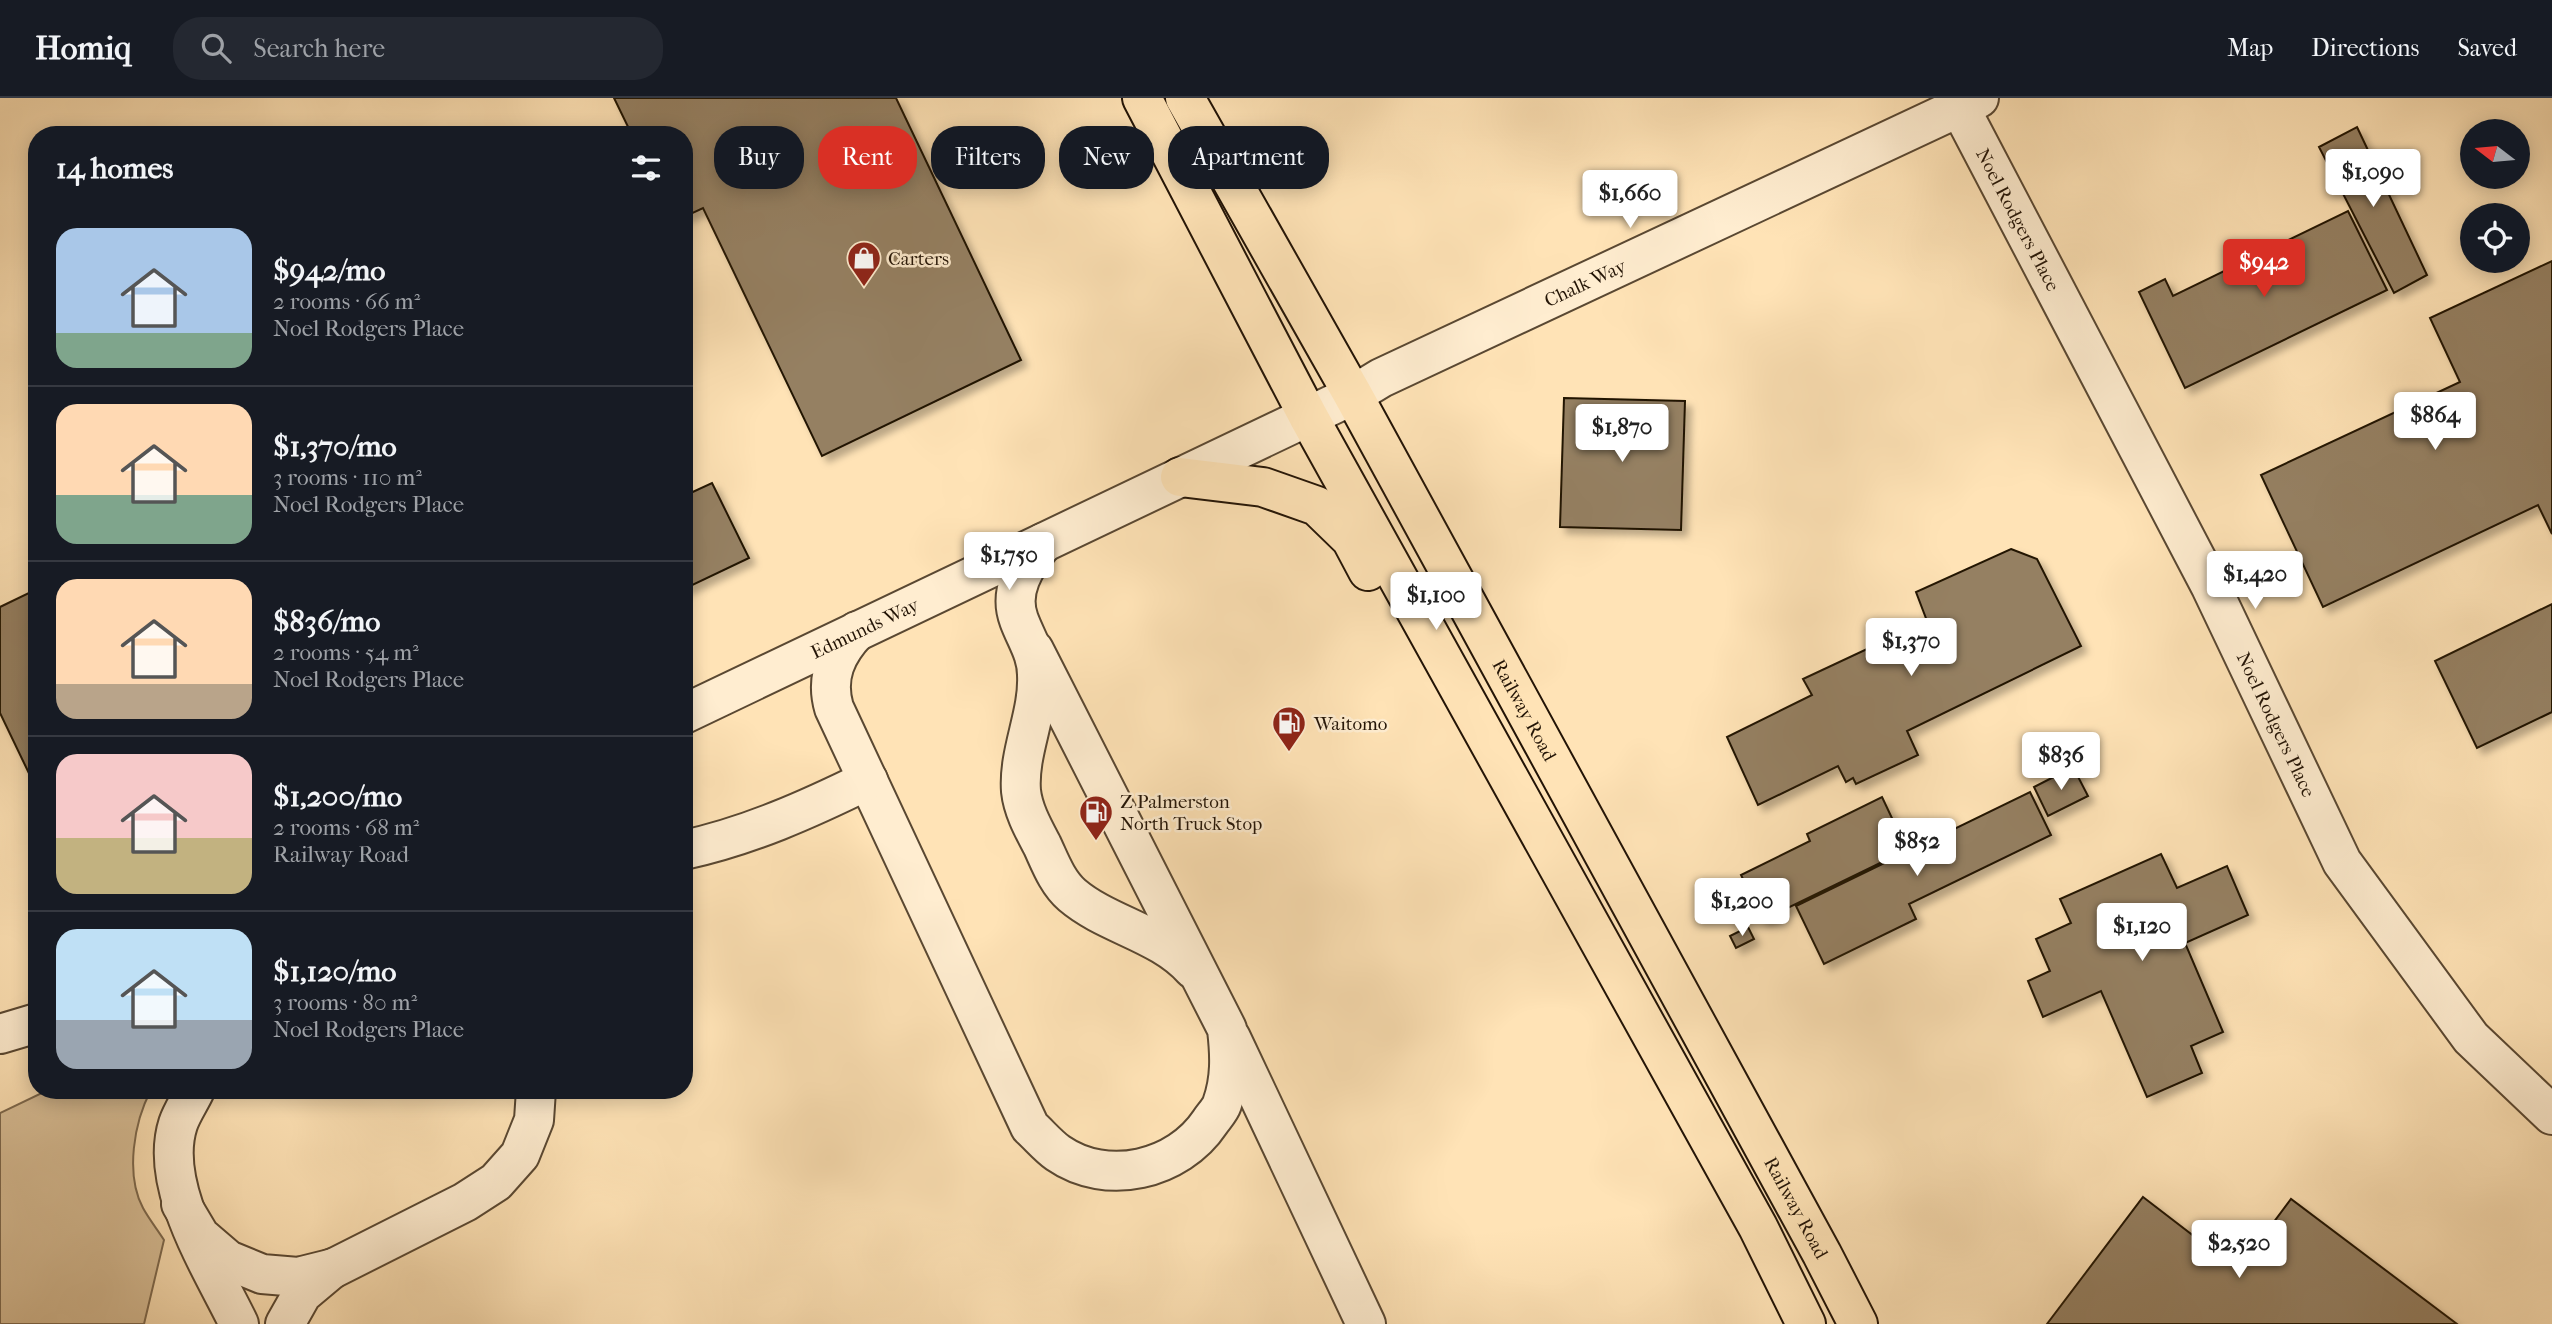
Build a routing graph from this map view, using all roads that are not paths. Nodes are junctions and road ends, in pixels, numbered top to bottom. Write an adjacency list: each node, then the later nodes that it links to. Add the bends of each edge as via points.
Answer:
1 (1142, 98): 5 (main road)
2 (1185, 98): 4 (main road, Railway Road)
3 (1970, 103): 4 (street, Chalk Way); 19 (street, Noel Rodgers Place, via 2342,862 2471,1038)
4 (1353, 395): 5 (street, Chalk Way); 26 (main road, Railway Road)
5 (1308, 416): 6 (street, Edmunds Way); 13 (main road)
6 (1180, 477): 7 (street, Edmunds Way); 13 (main road, via 1263,486 1317,506 1351,539 1487,787)
7 (1043, 543): 8 (street, Edmunds Way); 9 (street, via 1016,590 1019,620)
8 (857, 631): 10 (street, Edmunds Way); 11 (street, via 835,662 830,695)
9 (1034, 650): 14 (street); 14 (street, via 1037,675 1021,793 1056,875 1071,894 1184,958)
10 (693, 710)
11 (869, 780): 12 (street, via 798,814); 14 (street, via 1030,1127 1058,1153 1094,1169 1132,1171 1169,1160 1200,1137 1222,1105 1231,1068 1227,1029)
12 (693, 848)
13 (1595, 934): 25 (main road, via 1758,1227)
14 (1207, 988): 24 (street)
15 (28, 1026): 16 (street)
16 (0, 1034)
17 (190, 1099): 20 (street, via 178,1124 172,1165)
18 (535, 1099): 21 (street, via 534,1120 520,1154 496,1182)
19 (2552, 1115)
20 (181, 1204): 21 (street, via 200,1236 228,1260 262,1274 298,1277); 22 (street)
21 (334, 1268): 23 (street, via 302,1294)
22 (239, 1324)
23 (285, 1324)
24 (1366, 1324)
25 (1806, 1324)
26 (1858, 1324)

